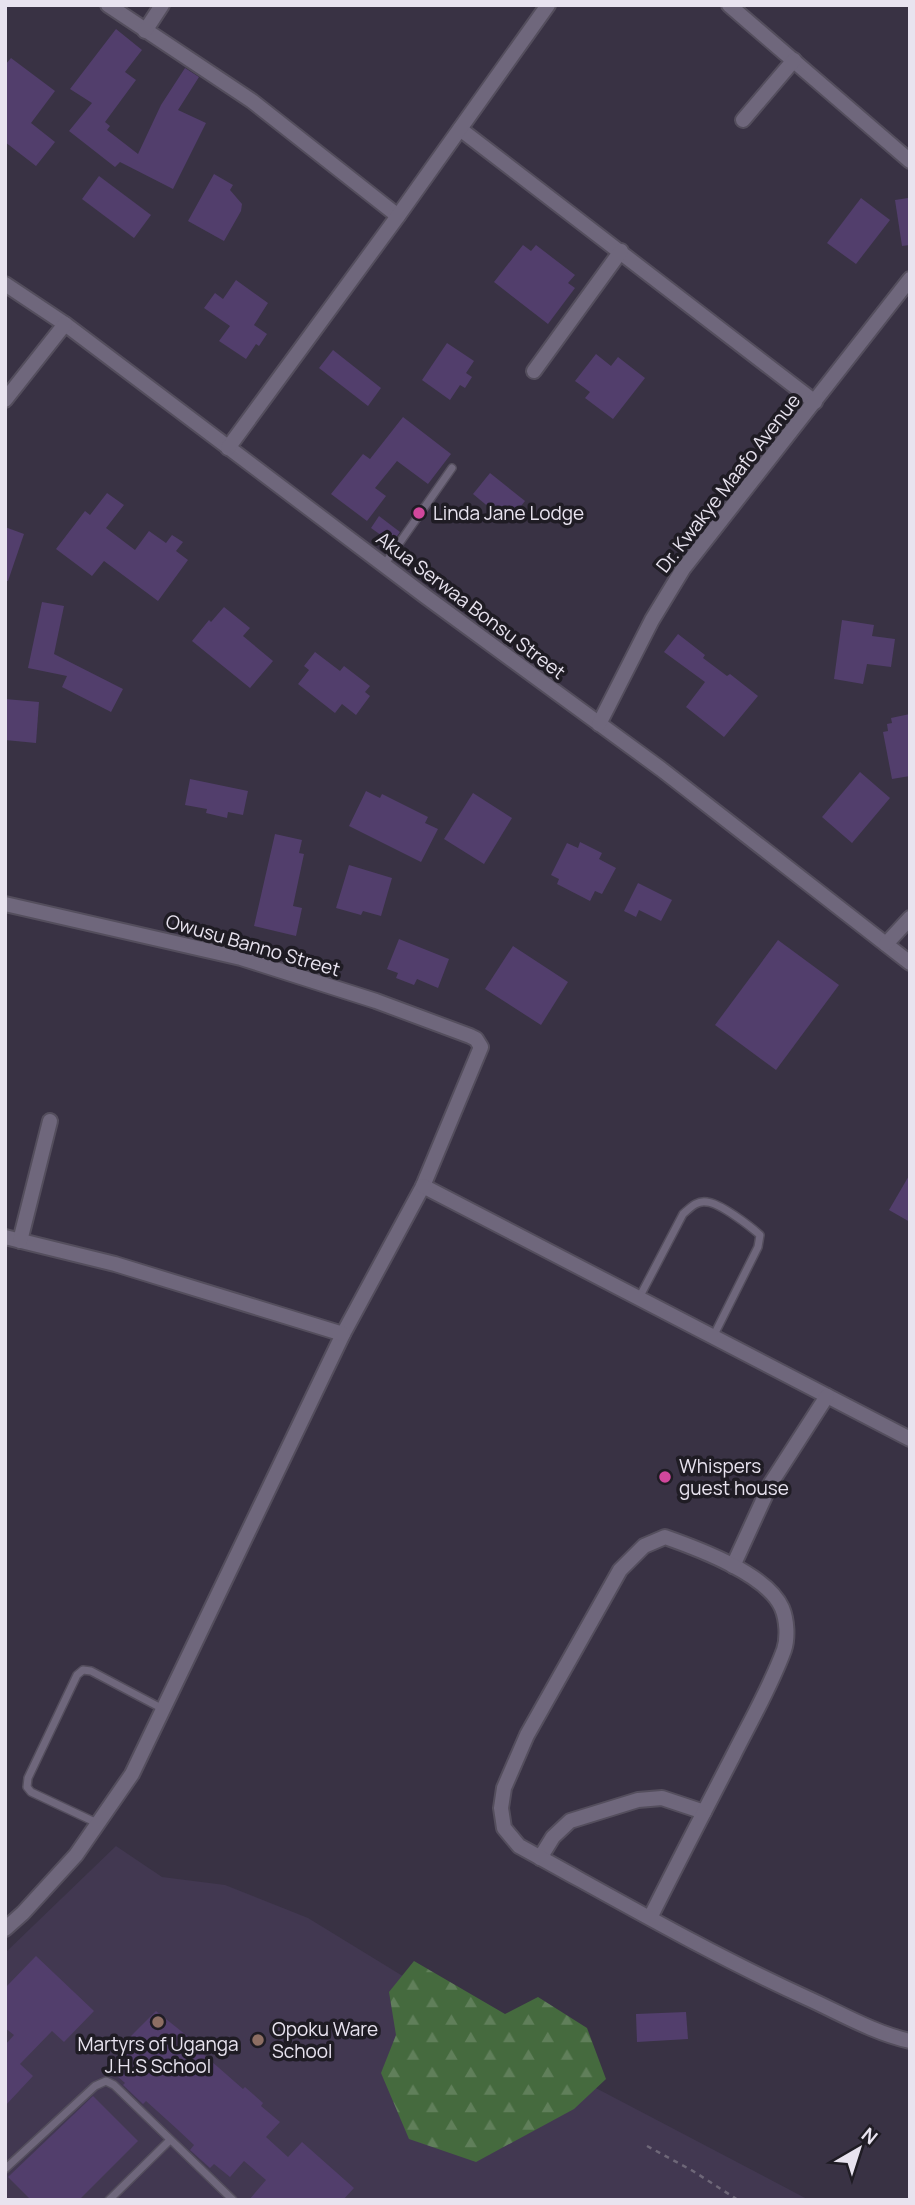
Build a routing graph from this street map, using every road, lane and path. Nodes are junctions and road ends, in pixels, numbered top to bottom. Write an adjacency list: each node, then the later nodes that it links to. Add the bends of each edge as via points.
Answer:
1 (108, 5): 5 (street)
2 (162, 5): 5 (street)
3 (548, 5): 8 (street)
4 (729, 5): 6 (street)
5 (145, 31): 10 (street, via 252,102)
6 (794, 60): 7 (street); 9 (street)
7 (743, 120)
8 (460, 129): 10 (street); 11 (street)
9 (910, 161)
10 (398, 216): 18 (street)
11 (621, 251): 15 (street); 17 (street)
12 (910, 279): 17 (street, Dr. Kwakye Maafo Avenue)
13 (5, 284): 14 (street, Akua Serwaa Bonsu Street)
14 (65, 324): 16 (street); 18 (street, Akua Serwaa Bonsu Street)
15 (534, 371)
16 (5, 400)
17 (815, 402): 21 (street, Dr. Kwakye Maafo Avenue, via 683,569)
18 (228, 448): 20 (street, Akua Serwaa Bonsu Street)
19 (452, 468): 20 (lane)
20 (384, 565): 21 (street, Akua Serwaa Bonsu Street)
21 (599, 724): 24 (street, Akua Serwaa Bonsu Street)
22 (5, 904): 27 (street, Owusu Banno Street, via 241,958 376,1001 479,1042)
23 (910, 918): 24 (street)
24 (886, 944): 25 (street, Akua Serwaa Bonsu Street)
25 (910, 963)
26 (50, 1121): 29 (street)
27 (423, 1186): 30 (street); 31 (street)
28 (5, 1237): 29 (street)
29 (20, 1241): 31 (street, via 115,1264)
30 (639, 1298): 32 (street); 32 (lane, via 683,1214 694,1204 707,1202 747,1223 760,1235 758,1247)
31 (342, 1334): 36 (street)
32 (713, 1337): 33 (street)
33 (827, 1396): 34 (street); 35 (street, via 771,1483)
34 (910, 1439)
35 (733, 1566): 37 (street, via 775,1595 786,1624 785,1648); 39 (street, via 666,1537 644,1546 620,1570 527,1735 504,1788 504,1828 519,1846)
36 (163, 1710): 38 (street, via 132,1774); 38 (lane, via 91,1671 77,1675 27,1787)
37 (704, 1812): 39 (street, via 662,1798 638,1800 570,1821); 40 (street)
38 (97, 1824): 41 (street, via 76,1854)
39 (540, 1858): 40 (street)
40 (650, 1918): 42 (street, via 758,1976)
41 (5, 1929)
42 (910, 2042)
43 (170, 2140): 45 (lane, via 114,2085 102,2082); 46 (lane); 47 (lane)
44 (647, 2146): 48 (path)
45 (5, 2169)
46 (110, 2200)
47 (233, 2200)
48 (738, 2200)

